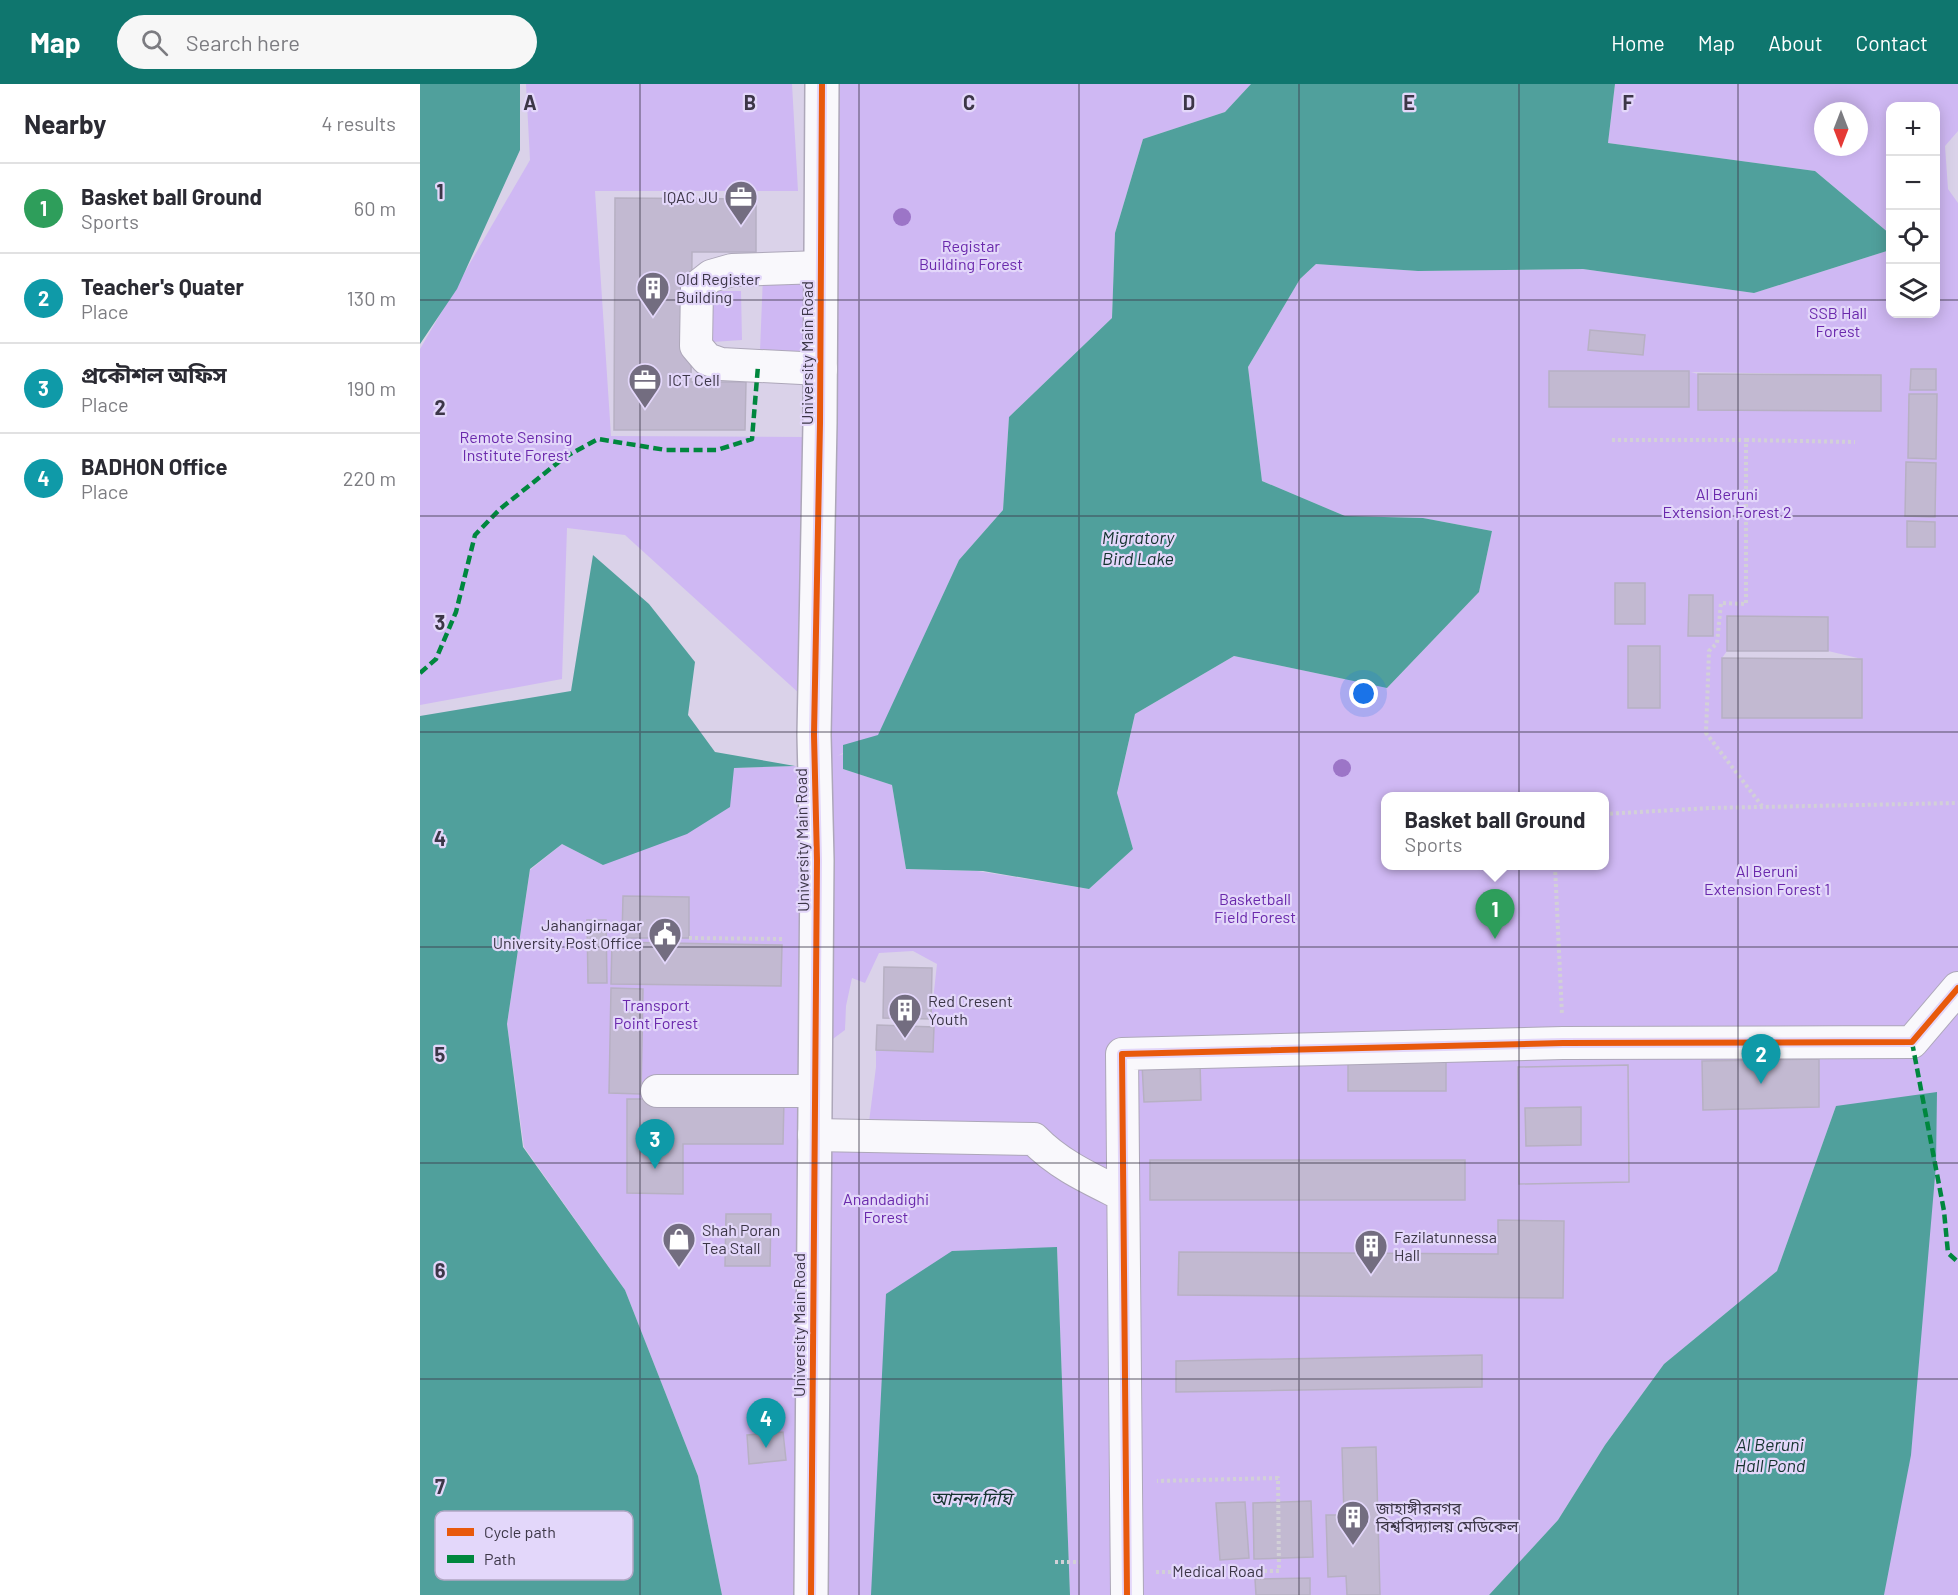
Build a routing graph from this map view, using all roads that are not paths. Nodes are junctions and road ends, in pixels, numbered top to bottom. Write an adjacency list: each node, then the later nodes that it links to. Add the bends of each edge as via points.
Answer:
1 (822, 84): 2 (street, University Main Road)
2 (821, 267): 3 (street, University Main Road); 3 (street, via 732,270 711,276 697,287 696,346 707,359 721,364)
3 (821, 369): 6 (street, University Main Road, via 814,751)
4 (1958, 988): 8 (street, via 1912,1042 1563,1043 1122,1054)
5 (657, 1091): 6 (street)
6 (815, 1091): 7 (street, University Main Road)
7 (814, 1135): 8 (street, via 1034,1138 1049,1154 1080,1174); 10 (street, University Main Road)
8 (1123, 1195): 9 (street)
9 (1127, 1583)
10 (811, 1595)

